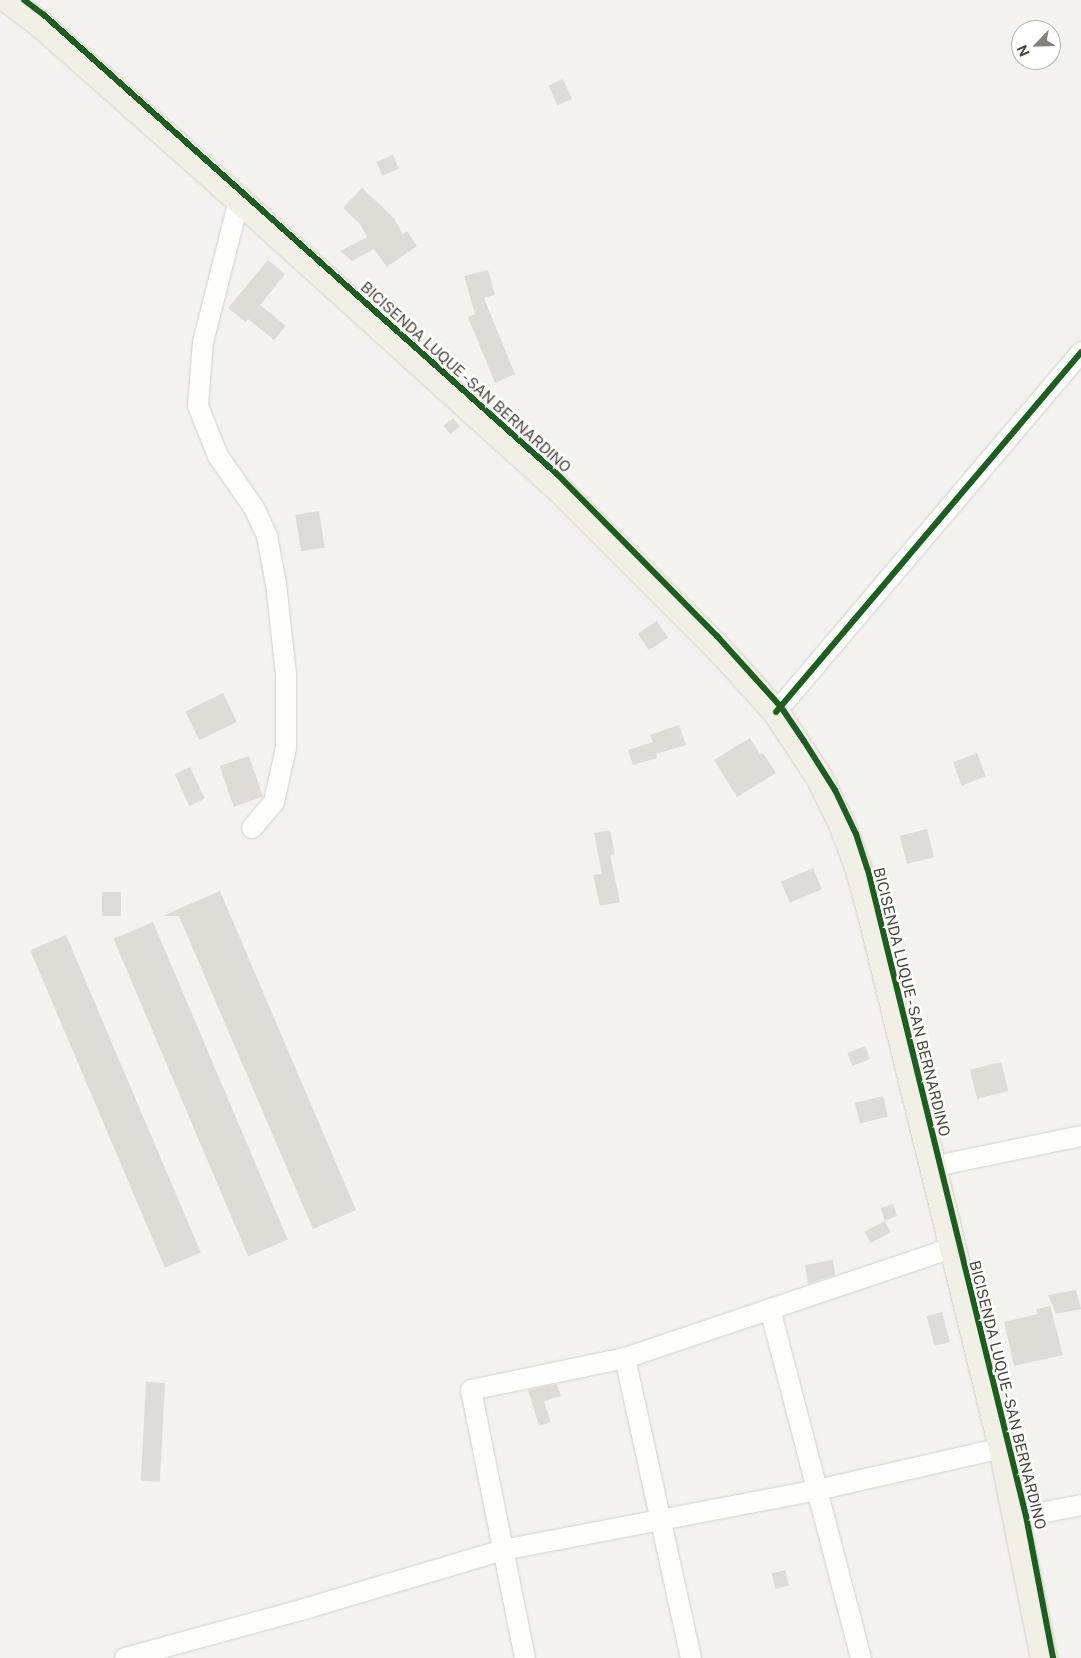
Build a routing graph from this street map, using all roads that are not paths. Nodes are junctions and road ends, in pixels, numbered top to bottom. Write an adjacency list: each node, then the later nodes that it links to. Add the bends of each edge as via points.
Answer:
1 (8, 0): 2 (main road, via 47,29)
2 (239, 200): 4 (main road, via 560,490 719,649); 5 (street, via 203,342 198,406 218,456 254,508 267,536 276,584 286,674 286,748 274,802)
3 (1081, 352): 4 (street)
4 (776, 712): 7 (main road, via 819,776 858,866)
5 (252, 828)
6 (1081, 1136): 7 (street)
7 (931, 1167): 8 (main road)
8 (952, 1248): 9 (street); 11 (main road)
9 (770, 1309): 10 (street); 12 (street)
10 (625, 1358): 15 (street); 16 (street, via 471,1390)
11 (1002, 1448): 12 (street); 14 (main road)
12 (817, 1490): 15 (street); 21 (street)
13 (1081, 1505): 14 (street)
14 (1016, 1518): 17 (main road)
15 (660, 1520): 16 (street); 20 (street)
16 (503, 1550): 18 (street); 19 (street)
17 (1041, 1657)
18 (125, 1658)
19 (525, 1658)
20 (691, 1658)
21 (861, 1658)

